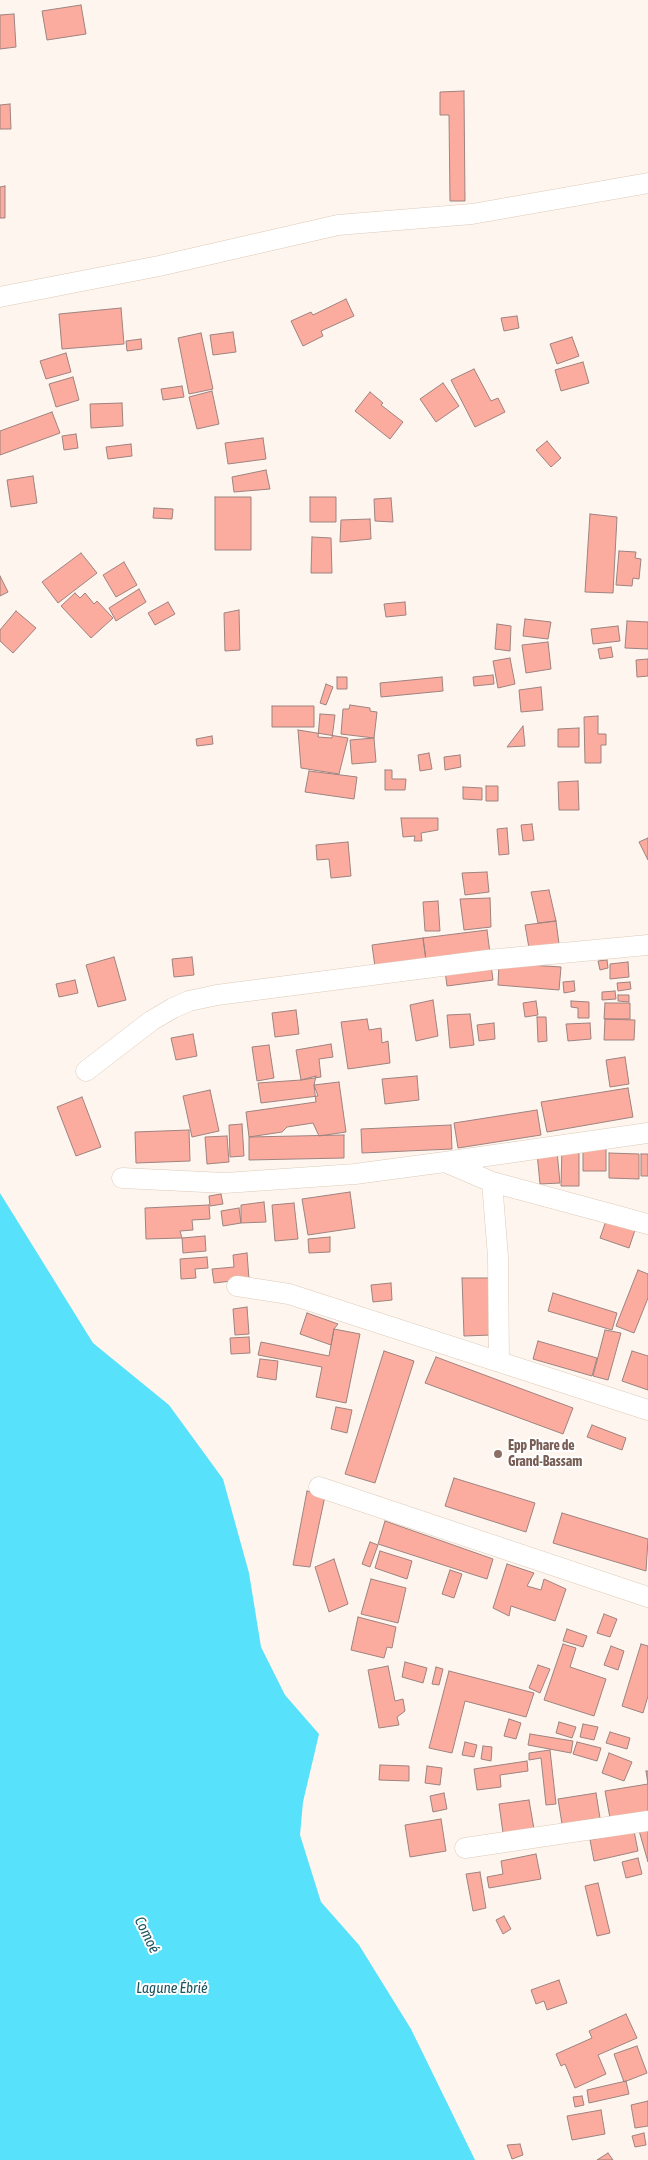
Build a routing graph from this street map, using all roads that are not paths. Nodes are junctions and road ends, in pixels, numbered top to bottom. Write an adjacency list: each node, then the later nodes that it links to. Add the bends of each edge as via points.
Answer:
1 (648, 183): 2 (street, via 472,214 338,225 159,266)
2 (0, 297)
3 (648, 945): 4 (street, via 488,960 188,1001 151,1021)
4 (86, 1071)
5 (648, 1133): 6 (street)
6 (445, 1162): 7 (street, via 355,1174 225,1183); 8 (street)
7 (122, 1178)
8 (492, 1182): 9 (street); 11 (street, via 498,1256)
9 (648, 1224)
10 (237, 1286): 11 (street, via 289,1294)
11 (499, 1362): 12 (street)
12 (648, 1410)
13 (319, 1487): 14 (street)
14 (648, 1597)
15 (648, 1821): 16 (street)
16 (465, 1848)

